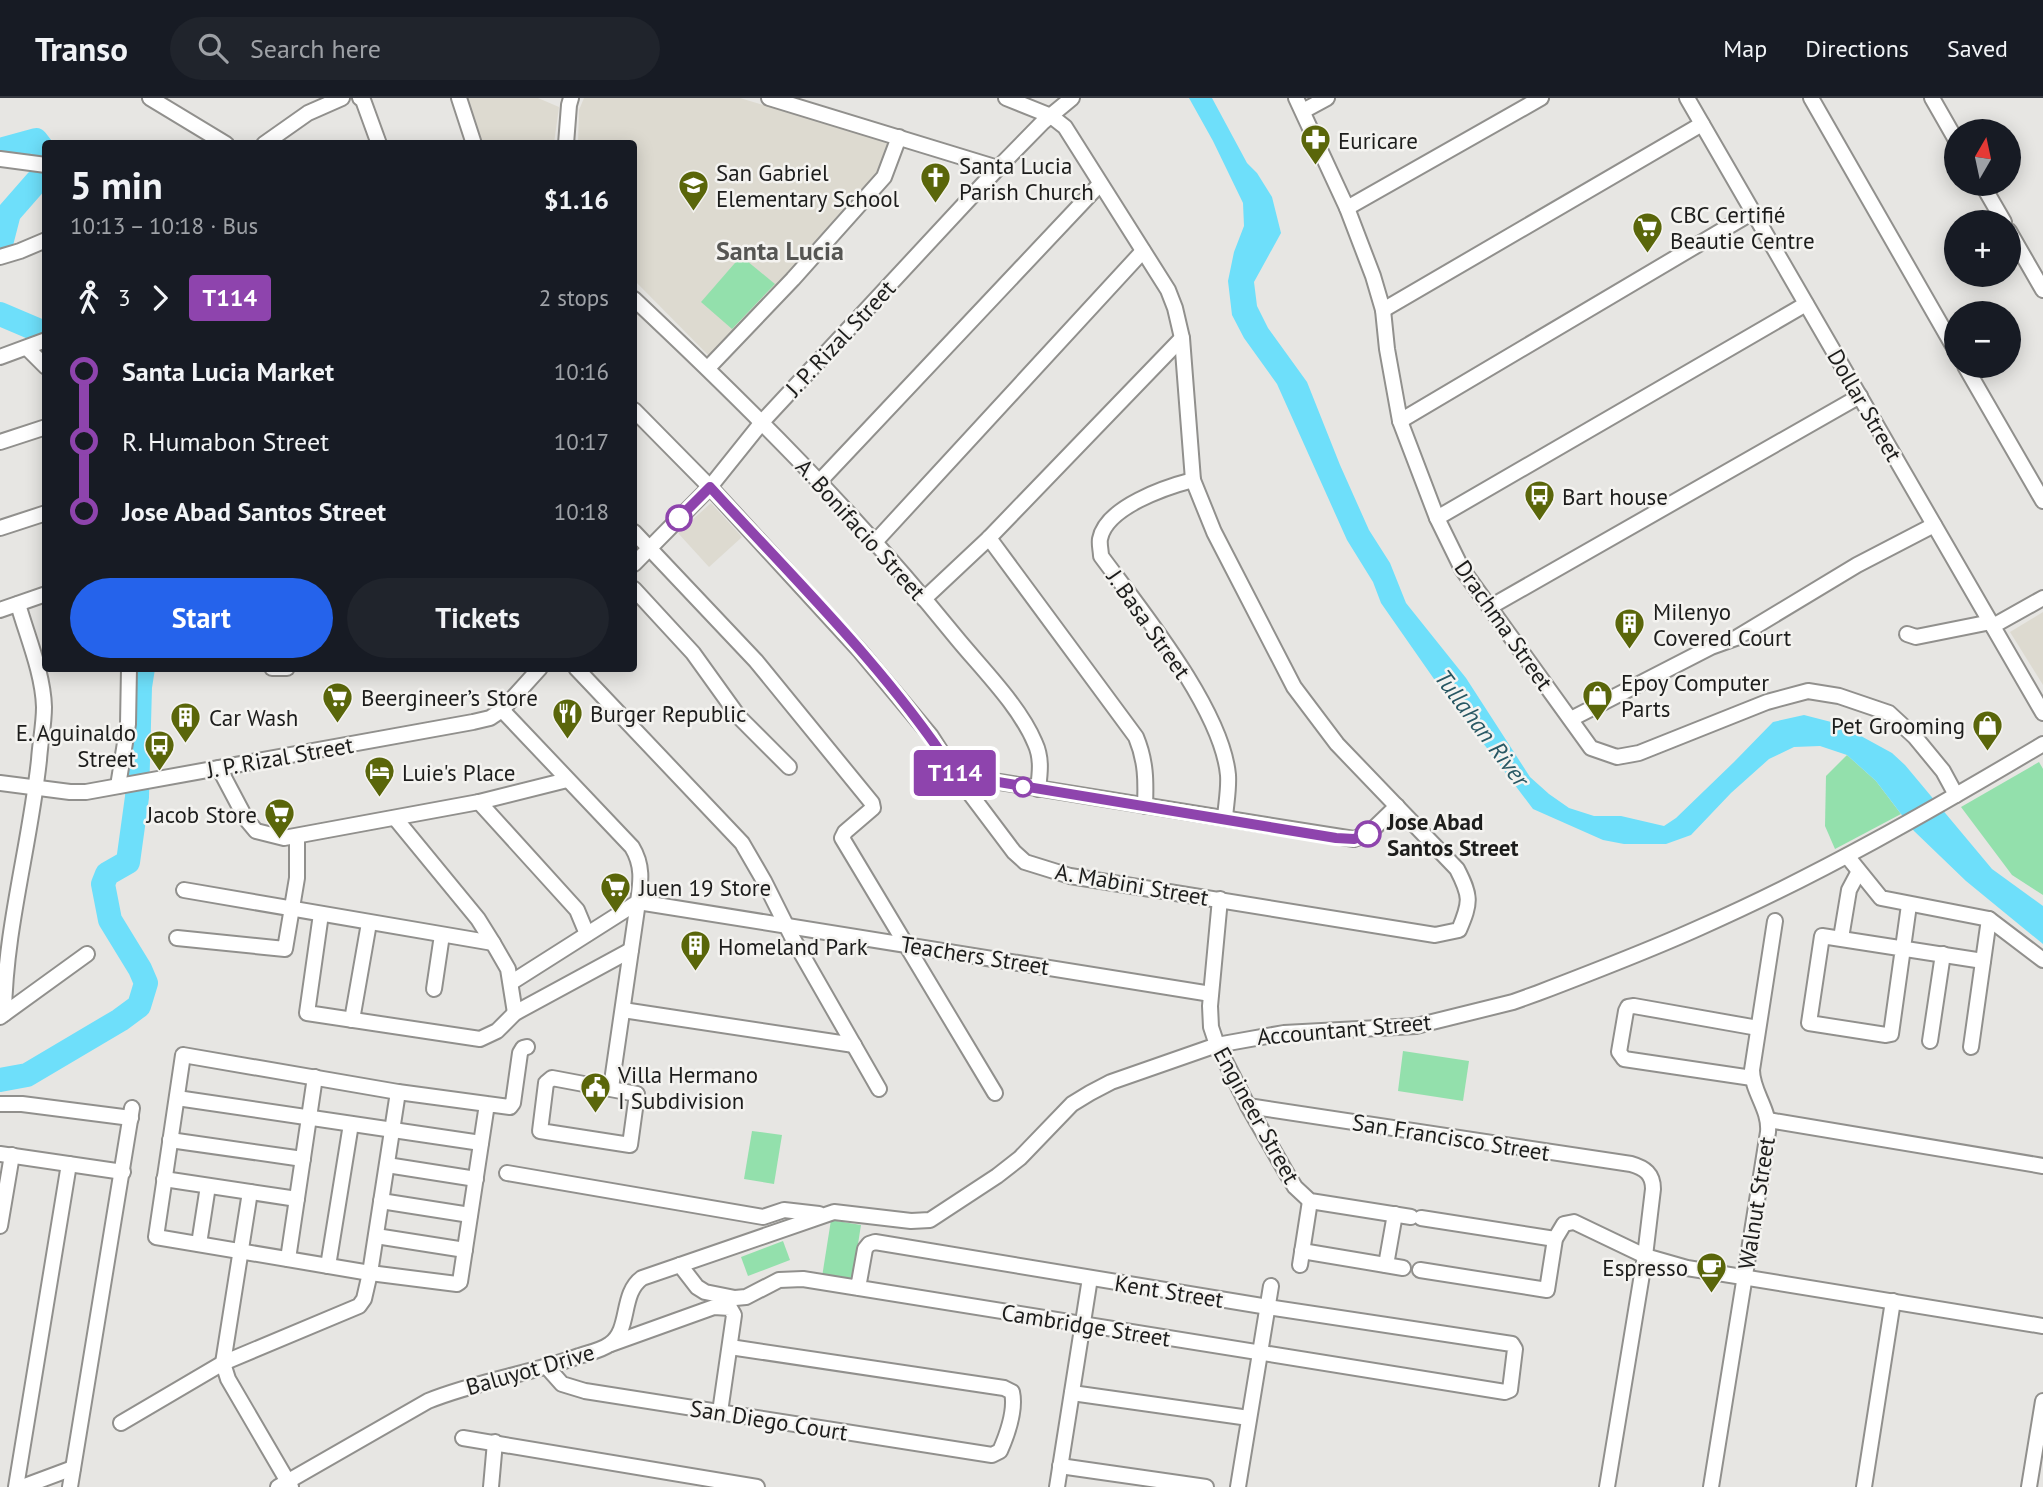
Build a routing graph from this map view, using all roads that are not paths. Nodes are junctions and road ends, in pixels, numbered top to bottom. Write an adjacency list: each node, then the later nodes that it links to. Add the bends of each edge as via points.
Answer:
1 (150, 98): 20 (street)
2 (342, 98): 21 (street, via 308,113)
3 (360, 98): 22 (street)
4 (459, 98): 23 (street)
5 (555, 98): 14 (street)
6 (769, 98): 19 (street)
7 (1006, 98): 16 (street)
8 (1072, 98): 16 (street, J. P. Rizal Street)
9 (1327, 98): 15 (street)
10 (1541, 98): 29 (street)
11 (1687, 98): 18 (street, Dollar Street)
12 (1811, 98): 39 (street)
13 (1932, 98): 17 (street)
14 (570, 101): 24 (street)
15 (1300, 105): 29 (street, Drachma Street)
16 (1051, 116): 27 (street, J. P. Rizal Street); 28 (street, via 1065,127)
17 (1944, 119)
18 (1702, 124): 30 (street, Dollar Street); 38 (street)
19 (899, 137): 27 (street); 43 (street, via 884,177)
20 (219, 140)
21 (270, 140)
22 (378, 140)
23 (473, 140)
24 (566, 140)
25 (0, 159): 26 (street)
26 (42, 165)
27 (998, 168): 48 (street, J. P. Rizal Street)
28 (1100, 184): 32 (street); 52 (street)
29 (1347, 208): 38 (street, Drachma Street)
30 (1753, 212): 37 (street, Dollar Street); 47 (street)
31 (42, 242): 34 (street)
32 (1143, 251): 40 (street, via 1168,290); 61 (street)
33 (2021, 252): 35 (street)
34 (3, 255)
35 (2043, 290)
36 (637, 302): 43 (street, A. Bonifacio Street)
37 (1807, 304): 45 (street, Dollar Street); 56 (street)
38 (1383, 310): 47 (street, Drachma Street)
39 (1944, 330)
40 (1182, 338): 51 (street); 60 (street)
41 (37, 344): 42 (street)
42 (0, 357)
43 (708, 368): 48 (street, A. Bonifacio Street)
44 (1972, 378): 54 (street)
45 (1860, 396): 57 (street, Dollar Street); 69 (street)
46 (637, 413): 53 (street, A. Mabini Street)
47 (1400, 421): 56 (street, Drachma Street)
48 (762, 422): 52 (street, A. Bonifacio Street); 53 (street, J. P. Rizal Street)
49 (42, 428): 50 (street)
50 (0, 442)
51 (1194, 480): 91 (street, via 1214,532 1294,687 1337,744); 93 (street, J. Basa Street, via 1135,501 1108,524 1100,539 1101,556 1162,639 1215,729 1228,774)
52 (819, 482): 61 (street, A. Bonifacio Street)
53 (710, 487): 62 (street, J. P. Rizal Street); 82 (street, A. Mabini Street, via 907,705)
54 (2043, 501)
55 (42, 514): 58 (street)
56 (1437, 518): 69 (street, Drachma Street, via 1462,569)
57 (1934, 525): 71 (street, Dollar Street); 78 (street, via 1736,638)
58 (0, 528)
59 (637, 535): 62 (street)
60 (989, 538): 67 (street); 90 (street, via 1136,737 1146,772)
61 (875, 542): 67 (street, A. Bonifacio Street)
62 (649, 549): 63 (street, J. P. Rizal Street); 112 (street, via 756,661 872,803 873,808 842,838)
63 (637, 561)
64 (637, 592): 80 (street, via 693,653 739,717)
65 (42, 595): 68 (street)
66 (2043, 598): 71 (street)
67 (924, 599): 87 (street, A. Bonifacio Street, via 1027,728 1038,751)
68 (18, 604): 70 (street); 86 (street, via 44,707)
69 (1490, 607): 78 (street, Drachma Street)
70 (0, 610)
71 (1992, 624): 72 (street); 77 (street, Dollar Street)
72 (1907, 634)
73 (129, 672): 85 (street)
74 (536, 672): 76 (street, J. P. Rizal Street)
75 (580, 672): 106 (street, via 742,843)
76 (502, 710): 81 (street, J. P. Rizal Street, via 473,722); 83 (street)
77 (2043, 713)
78 (1571, 719): 88 (street, Drachma Street, via 1591,748 1617,757 1639,753 1767,702 1808,691 1839,696 1889,713 1943,771)
79 (2043, 744): 88 (street, Accountant Street)
80 (789, 767)
81 (219, 768): 85 (street, J. P. Rizal Street); 94 (street, via 256,831)
82 (956, 775): 87 (street); 98 (street, A. Mabini Street, via 1025,862 1070,876)
83 (567, 780): 89 (street); 99 (street, via 639,858)
84 (0, 783): 86 (street, J. P. Rizal Street)
85 (123, 785): 86 (street, J. P. Rizal Street, via 78,792)
86 (36, 788): 124 (street)
87 (1038, 789): 90 (street)
88 (1954, 797): 95 (street, Accountant Street)
89 (479, 802): 92 (street); 107 (street, via 577,910)
90 (1145, 806): 93 (street)
91 (1397, 806): 93 (street, via 1368,834 1354,839); 98 (street, A. Mabini Street, via 1457,869 1469,892 1467,912 1458,930 1435,935)
92 (395, 818): 94 (street); 111 (street)
93 (1225, 818)
94 (297, 837): 101 (street)
95 (1847, 856): 96 (street); 129 (street, Accountant Street, via 1701,928 1513,1002 1416,1026 1284,1033)
96 (1858, 873): 100 (street, via 1881,898); 110 (street, via 1849,890)
97 (184, 890): 101 (street)
98 (1220, 899): 121 (street, Engineer Street)
99 (638, 902): 106 (street, Teachers Street); 107 (street); 114 (street)
100 (1909, 905): 103 (street); 113 (street)
101 (292, 909): 102 (street); 109 (street, via 282,950)
102 (321, 914): 105 (street); 125 (street, via 307,1013)
103 (1989, 919): 117 (street); 118 (street)
104 (1774, 921): 126 (street, Walnut Street)
105 (369, 923): 108 (street); 125 (street)
106 (787, 926): 112 (street, Teachers Street); 128 (street)
107 (587, 934): 119 (street)
108 (442, 935): 111 (street); 120 (street)
109 (177, 937)
110 (1841, 938): 113 (street); 113 (street, via 1821,938 1810,1024 1889,1035)
111 (493, 943): 119 (street)
112 (906, 944): 121 (street, Teachers Street); 137 (street)
113 (1903, 948): 116 (street)
114 (631, 950): 122 (street); 123 (street)
115 (88, 954): 124 (street)
116 (1944, 954): 118 (street); 127 (street)
117 (2043, 960)
118 (1983, 961): 131 (street)
119 (512, 982): 123 (street)
120 (434, 989)
121 (1211, 994): 129 (street, Engineer Street, via 1210,1018)
122 (623, 1010): 128 (street); 134 (street)
123 (515, 1013): 125 (street, via 481,1039)
124 (2, 1015)
125 (352, 1020)
126 (1758, 1028): 133 (street, Walnut Street); 133 (street, via 1628,1007 1619,1052 1624,1059)
127 (1930, 1041)
128 (854, 1045): 135 (street)
129 (1217, 1045): 141 (street, Engineer Street); 164 (street, Accountant Street, via 1090,1093 1072,1104 1020,1158 930,1220 845,1212)
130 (527, 1047): 140 (street, via 520,1053 510,1107)
131 (1971, 1048)
132 (315, 1077): 136 (street); 138 (street, via 186,1055 181,1057); 142 (street)
133 (1752, 1078): 143 (street, Walnut Street)
134 (611, 1088): 134 (street, via 637,1094 630,1145 540,1131 548,1079)
135 (879, 1089)
136 (398, 1092): 140 (street); 145 (street)
137 (995, 1093)
138 (177, 1098): 142 (street); 146 (street)
139 (0, 1104): 153 (street, via 131,1113)
140 (487, 1104): 147 (street)
141 (1248, 1106): 161 (street, Engineer Street, via 1295,1187); 171 (street, San Francisco Street, via 1631,1164 1646,1170 1653,1189)
142 (309, 1118): 144 (street); 149 (street)
143 (1768, 1121): 152 (street); 180 (street, Walnut Street)
144 (351, 1124): 145 (street); 175 (street)
145 (392, 1130): 147 (street); 151 (street)
146 (170, 1140): 149 (street); 156 (street)
147 (481, 1143): 155 (street)
148 (6, 1154): 150 (street); 165 (street)
149 (303, 1159): 159 (street)
150 (69, 1164): 153 (street); 203 (street)
151 (387, 1164): 155 (street); 160 (street)
152 (2043, 1166)
153 (123, 1172): 201 (street)
154 (507, 1173): 164 (street, via 763,1217 784,1210)
155 (476, 1179): 163 (street)
156 (164, 1180): 157 (street); 168 (street, via 156,1237)
157 (208, 1186): 158 (street); 168 (street)
158 (250, 1192): 159 (street); 170 (street)
159 (297, 1199): 172 (street)
160 (381, 1201): 163 (street); 166 (street)
161 (1310, 1201): 162 (street); 174 (street, via 1301,1258)
162 (1395, 1214): 167 (street); 174 (street)
163 (470, 1215): 169 (street)
164 (823, 1215): 173 (street, Baluyot Drive)
165 (0, 1226)
166 (376, 1236): 169 (street); 178 (street)
167 (1555, 1239): 171 (street, via 1564,1224 1574,1222); 177 (street, via 1547,1290)
168 (199, 1244): 170 (street)
169 (465, 1250): 178 (street, via 457,1284)
170 (241, 1251): 172 (street); 190 (street)
171 (1645, 1256): 180 (street); 211 (street)
172 (288, 1259): 175 (street)
173 (680, 1265): 182 (street, Cambridge Street, via 697,1287 727,1297 746,1297 789,1279); 187 (street, Baluyot Drive, via 635,1283 620,1332)
174 (1386, 1265): 176 (street)
175 (328, 1266): 178 (street)
176 (1404, 1268)
177 (1420, 1270)
178 (370, 1273): 190 (street, via 359,1306)
179 (1090, 1278): 182 (street, Kent Street, via 875,1242 866,1246); 184 (street, Kent Street); 185 (street)
180 (1744, 1278): 183 (street); 212 (street, Walnut Street)
181 (1271, 1286): 184 (street)
182 (858, 1288): 185 (street, Cambridge Street)
183 (1893, 1301): 186 (street); 213 (street)
184 (1268, 1307): 189 (street); 192 (street, Kent Street, via 1513,1344)
185 (1083, 1324): 189 (street, Cambridge Street); 193 (street)
186 (2043, 1325)
187 (611, 1344): 188 (street, via 724,1306 734,1315); 191 (street, Baluyot Drive)
188 (730, 1347): 195 (street); 195 (street, San Diego Court, via 1004,1388 1012,1392 1014,1400 1005,1441 992,1455)
189 (1260, 1352): 192 (street, Cambridge Street); 196 (street)
190 (223, 1363): 197 (street); 202 (street)
191 (546, 1366): 195 (street, San Diego Court, via 571,1388); 202 (street, Baluyot Drive, via 428,1401)
192 (1508, 1392)
193 (1072, 1393): 196 (street); 200 (street)
194 (2043, 1401): 214 (street)
195 (720, 1412)
196 (1250, 1418): 210 (street)
197 (121, 1423)
198 (463, 1438): 199 (street)
199 (495, 1443): 206 (street); 207 (street)
200 (1060, 1466): 208 (street); 209 (street)
201 (73, 1468): 204 (street); 205 (street)
202 (286, 1485)
203 (16, 1487)
204 (22, 1487)
205 (70, 1487)
206 (491, 1487)
207 (757, 1487)
208 (1057, 1487)
209 (1206, 1487)
210 (1238, 1487)
211 (1607, 1487)
212 (1711, 1487)
213 (1864, 1487)
214 (2029, 1487)

